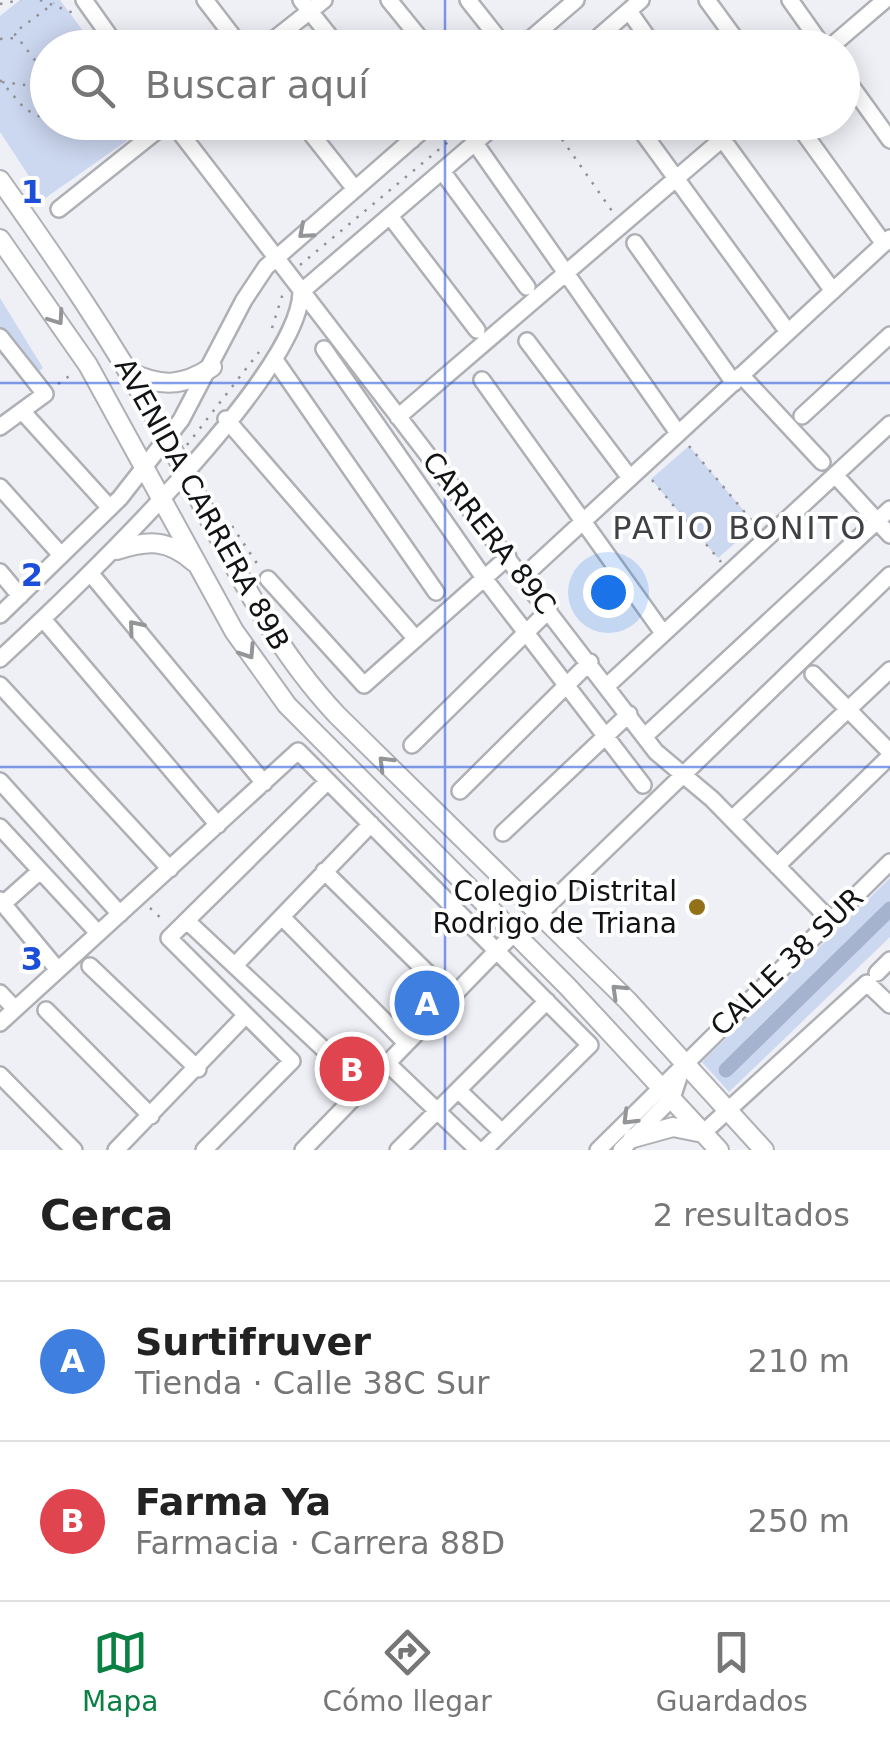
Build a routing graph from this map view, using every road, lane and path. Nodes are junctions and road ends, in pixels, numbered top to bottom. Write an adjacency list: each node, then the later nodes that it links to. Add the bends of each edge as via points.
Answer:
1 (21, 0): 12 (path)
2 (40, 0): 11 (path)
3 (205, 0): 18 (street)
4 (324, 0): 13 (street)
5 (389, 0): 21 (street)
6 (468, 0): 22 (street)
7 (576, 0): 23 (street)
8 (708, 0): 26 (street)
9 (790, 0): 27 (street)
10 (880, 2): 16 (street); 28 (street)
11 (54, 3): 15 (path); 30 (path, via 14,33)
12 (0, 4)
13 (306, 5): 19 (street); 20 (street)
14 (635, 5): 24 (street); 25 (street)
15 (83, 8): 17 (street)
16 (890, 21)
17 (102, 30)
18 (228, 30)
19 (281, 30)
20 (325, 30)
21 (413, 30)
22 (492, 30)
23 (541, 30)
24 (607, 30)
25 (647, 30)
26 (729, 30)
27 (813, 30)
28 (848, 30)
29 (0, 38): 30 (path)
30 (18, 38): 31 (path)
31 (30, 54)
32 (0, 80): 33 (path); 35 (path)
33 (30, 85)
34 (860, 99): 46 (street)
35 (30, 111)
36 (147, 140): 52 (street)
37 (184, 140): 59 (street, CARRERA 89C)
38 (316, 140): 51 (street)
39 (412, 140): 51 (street)
40 (478, 140): 47 (street)
41 (563, 140): 54 (path)
42 (648, 140): 49 (street)
43 (721, 140): 49 (street)
44 (723, 140): 63 (street)
45 (810, 140): 56 (street)
46 (890, 140)
47 (475, 143): 48 (street); 61 (street)
48 (442, 171): 53 (street); 62 (street)
49 (676, 179): 54 (street); 66 (street)
50 (0, 180): 73 (main road, AVENIDA CARRERA 89B)
51 (355, 189): 59 (street, one-way to 59)
52 (59, 209)
53 (390, 216): 64 (street); 65 (street)
54 (622, 225): 61 (street)
55 (0, 239): 87 (main road, AVENIDA CARRERA 89B, one-way to 87, via 66,329)
56 (887, 241): 63 (street)
57 (635, 243): 75 (street)
58 (292, 251): 60 (path)
59 (274, 258): 64 (street, CARRERA 89C); 72 (street, via 244,300)
60 (307, 268)
61 (564, 275): 80 (street); 84 (street)
62 (528, 287)
63 (833, 291): 66 (street)
64 (301, 292): 71 (street, via 294,328); 80 (street, CARRERA 89C)
65 (476, 330)
66 (788, 332): 75 (street)
67 (890, 336): 79 (street)
68 (0, 337): 77 (street)
69 (527, 341): 89 (street)
70 (324, 349): 109 (street)
71 (275, 360): 81 (street); 111 (street)
72 (212, 367): 73 (main road, via 175,384); 85 (street)
73 (128, 372): 85 (main road, AVENIDA CARRERA 89B)
74 (73, 373): 77 (path)
75 (738, 379): 84 (street); 86 (street)
76 (482, 380): 97 (street)
77 (45, 394): 78 (street)
78 (22, 411): 83 (street); 93 (street)
79 (802, 416)
80 (398, 417): 102 (street, CARRERA 89C)
81 (226, 419): 88 (street); 118 (street)
82 (890, 424): 90 (street)
83 (0, 427)
84 (678, 434): 89 (street); 99 (path)
85 (167, 439): 87 (street); 88 (main road, AVENIDA CARRERA 89B)
86 (822, 462)
87 (146, 466): 92 (main road, AVENIDA CARRERA 89B); 93 (street)
88 (184, 471): 92 (street); 150 (main road, AVENIDA CARRERA 89B, one-way to 88, via 294,667)
89 (636, 473): 97 (street); 105 (path)
90 (834, 475): 96 (street); 99 (street)
91 (0, 487): 101 (street)
92 (162, 496): 100 (street); 103 (main road, AVENIDA CARRERA 89B)
93 (110, 508): 101 (street)
94 (890, 509): 96 (street)
95 (225, 515): 110 (path)
96 (877, 521): 98 (street); 129 (street)
97 (583, 522): 107 (street); 117 (street)
98 (890, 535)
99 (767, 538): 105 (street)
100 (117, 550): 103 (main road, via 164,543); 106 (street)
101 (62, 555): 112 (street)
102 (508, 557): 107 (street, CARRERA 89C); 109 (street)
103 (200, 567): 154 (main road, AVENIDA CARRERA 89B, one-way to 154, via 234,631 287,705)
104 (0, 572): 112 (street)
105 (730, 572): 117 (street)
106 (91, 574): 115 (street); 135 (street, one-way to 106)
107 (524, 576): 113 (street, CARRERA 89C)
108 (890, 576): 132 (street)
109 (484, 578): 116 (street); 118 (street)
110 (268, 579): 118 (street, via 364,685)
111 (436, 592)
112 (20, 596): 114 (street)
113 (550, 610): 116 (street); 120 (street, CARRERA 89C)
114 (0, 615)
115 (43, 619): 119 (street); 140 (street)
116 (526, 632): 124 (street); 130 (street)
117 (663, 633): 125 (street)
118 (416, 638)
119 (0, 659)
120 (590, 662): 124 (street); 125 (street, CARRERA 89C)
121 (890, 670): 126 (street)
122 (814, 674): 126 (street)
123 (0, 685): 145 (street)
124 (568, 685): 128 (street); 137 (street)
125 (608, 685): 127 (street, CARRERA 89C)
126 (848, 710): 131 (street); 138 (street)
127 (629, 714): 128 (street); 129 (street, CARRERA 89C)
128 (606, 736): 136 (street); 142 (street)
129 (644, 736): 132 (street, CARRERA 89C)
130 (412, 744)
131 (890, 754): 144 (street)
132 (682, 776): 138 (street, CARRERA 89C); 150 (street)
133 (0, 781): 149 (street)
134 (328, 781): 135 (street, via 298,752); 139 (street); 153 (street)
135 (264, 782): 140 (street)
136 (644, 785)
137 (460, 791)
138 (732, 819): 144 (street, CARRERA 89C)
139 (370, 824): 147 (street); 156 (street)
140 (218, 825): 145 (street)
141 (0, 827): 146 (street)
142 (504, 833)
143 (890, 862): 152 (street, CALLE 38 SUR)
144 (777, 866): 152 (street, CARRERA 89C)
145 (170, 869): 149 (street)
146 (40, 871): 148 (street); 155 (street)
147 (324, 872): 151 (street); 163 (street)
148 (2, 902): 160 (street)
149 (120, 914): 155 (street)
150 (539, 914): 171 (main road, AVENIDA CARRERA 89B, one-way to 150)
151 (282, 917): 157 (street); 170 (street)
152 (830, 920): 171 (street, CALLE 38 SUR)
153 (186, 921): 168 (street, via 169,938); 175 (street)
154 (514, 933): 156 (street); 177 (main road, AVENIDA CARRERA 89B)
155 (98, 934): 160 (street)
156 (496, 950): 163 (street); 164 (street)
157 (240, 960)
158 (890, 960): 161 (street)
159 (90, 966): 173 (street)
160 (58, 970): 166 (street)
161 (872, 978): 165 (street); 178 (street)
162 (0, 993): 166 (street)
163 (452, 996): 170 (street)
164 (546, 1001): 176 (street); 181 (street, via 590,1045)
165 (890, 1005)
166 (15, 1009): 169 (street)
167 (46, 1010): 180 (street)
168 (246, 1015): 173 (street); 186 (street, via 292,1061)
169 (0, 1023)
170 (406, 1044): 172 (street)
171 (684, 1062): 177 (street, CALLE 38 SUR); 178 (main road, AVENIDA CARRERA 89B)
172 (387, 1063): 175 (street); 179 (street)
173 (198, 1069): 180 (street)
174 (0, 1075): 184 (street)
175 (364, 1087): 187 (street)
176 (458, 1090): 179 (street); 181 (street)
177 (666, 1092): 182 (main road, AVENIDA CARRERA 89B); 183 (street, CALLE 38 SUR); 190 (street, CALLE 38 SUR, one-way to 190)
178 (728, 1110): 182 (street); 192 (main road, AVENIDA CARRERA 89B)
179 (437, 1111): 188 (street); 189 (street)
180 (151, 1116): 185 (street)
181 (502, 1132): 189 (street)
182 (703, 1133): 183 (main road, via 673,1127); 191 (main road, AVENIDA CARRERA 89B)
183 (627, 1144)
184 (74, 1150)
185 (116, 1150)
186 (204, 1150)
187 (302, 1150)
188 (398, 1150)
189 (481, 1150)
190 (598, 1150)
191 (720, 1150)
192 (764, 1150)

